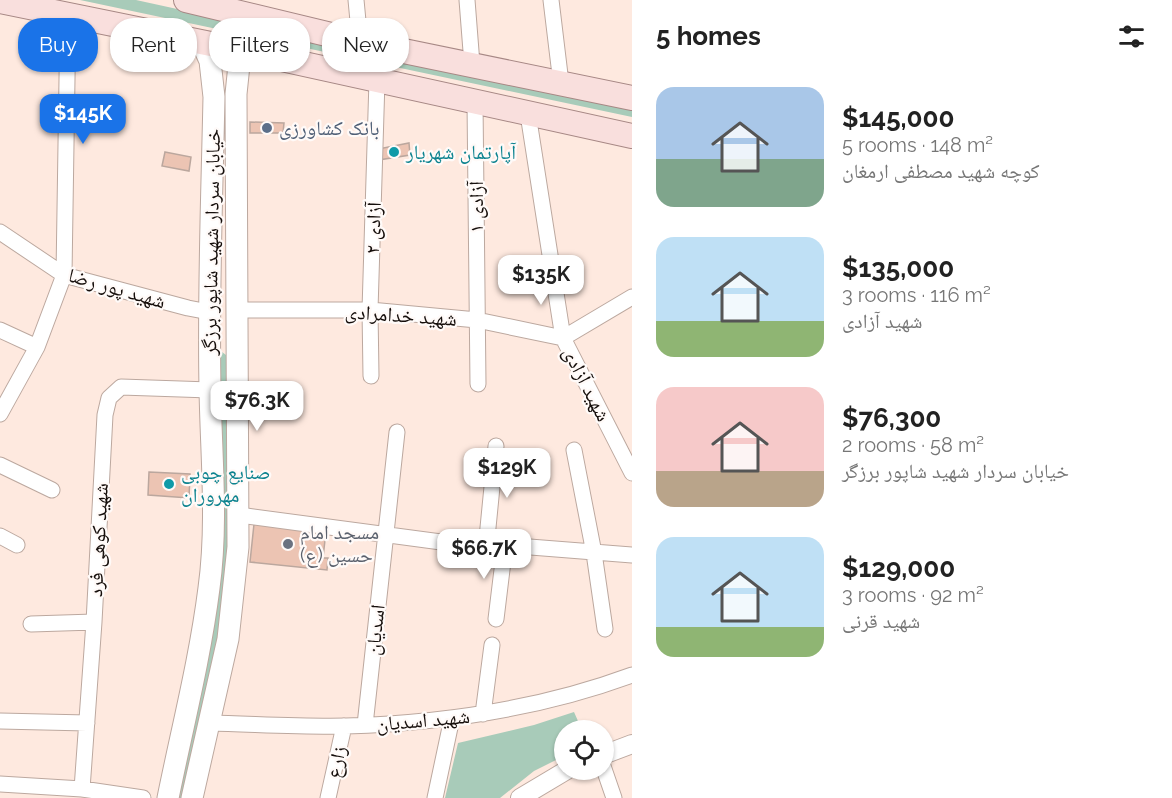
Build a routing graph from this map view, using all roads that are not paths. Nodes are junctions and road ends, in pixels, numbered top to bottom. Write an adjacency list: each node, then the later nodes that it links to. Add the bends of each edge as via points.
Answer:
1 (186, 0): 6 (main road)
2 (356, 0): 8 (street)
3 (467, 0): 13 (street)
4 (551, 0): 17 (street)
5 (0, 1): 7 (main road)
6 (218, 4): 9 (main road)
7 (68, 14): 10 (main road); 25 (street)
8 (358, 18)
9 (322, 32)
10 (202, 43): 11 (main road); 19 (main road, خیابان سردار شهید شاپور برزگر, via 210,61)
11 (209, 44)
12 (409, 52): 13 (main road)
13 (472, 64): 17 (main road)
14 (310, 65): 16 (main road)
15 (238, 72): 18 (main road, خیابان سردار شهید شاپور برزگر)
16 (377, 80): 21 (main road); 28 (street, آزادی ۲)
17 (561, 82): 20 (main road)
18 (236, 94): 19 (main road, via 228,87); 27 (main road, خیابان سردار شهید شاپور برزگر)
19 (214, 97): 29 (main road, خیابان سردار شهید شاپور برزگر)
20 (632, 98)
21 (475, 102): 22 (main road); 30 (street, آزادی ۱)
22 (528, 114): 23 (main road); 32 (street, شهید آزادی)
23 (632, 136)
24 (0, 232): 25 (street, شهید پور رضا)
25 (64, 275): 29 (street, شهید پور رضا); 33 (street)
26 (632, 297): 32 (street)
27 (237, 310): 28 (street, شهید خدامرادی); 29 (main road); 44 (main road, خیابان سردار شهید شاپور برزگر)
28 (370, 310): 30 (street, شهید خدامرادی); 34 (street, آزادی ۲)
29 (209, 312): 36 (main road, خیابان سردار شهید شاپور برزگر)
30 (477, 320): 32 (street, شهید خدامرادی); 35 (street, آزادی ۱)
31 (0, 330): 33 (street)
32 (563, 338): 42 (street, شهید آزادی)
33 (37, 347): 37 (street)
34 (371, 376)
35 (478, 384)
36 (210, 390): 53 (street, شهید کوهی فرد, via 121,387 109,398); 72 (main road, خیابان سردار شهید شاپور برزگر, via 214,498 210,588)
37 (2, 405)
38 (397, 432): 46 (street, اسدیان)
39 (496, 446): 49 (street)
40 (574, 450): 50 (street)
41 (0, 465): 43 (street)
42 (632, 473)
43 (52, 490)
44 (239, 514): 46 (street); 62 (main road, خیابان سردار شهید شاپور برزگر, via 234,596)
45 (0, 536): 47 (street)
46 (386, 536): 49 (street); 63 (street, اسدیان)
47 (17, 544)
48 (505, 545): 49 (street); 50 (street); 52 (street)
49 (486, 548)
50 (594, 553): 51 (street); 55 (street)
51 (632, 555)
52 (496, 619)
53 (94, 622): 54 (street); 61 (street, شهید کوهی فرد)
54 (31, 624)
55 (605, 629)
56 (492, 645): 58 (street)
57 (632, 675): 58 (street, شهید اسدیان, via 527,707)
58 (483, 714): 59 (street, شهید اسدیان)
59 (452, 718): 63 (street, شهید اسدیان); 75 (street)
60 (0, 720): 61 (street)
61 (87, 723): 70 (street, شهید کوهی فرد)
62 (210, 723): 64 (street, شهید اسدیان); 73 (main road, خیابان سردار شهید شاپور برزگر)
63 (365, 725): 64 (street, شهید اسدیان)
64 (344, 726): 74 (street, زارع)
65 (632, 744): 66 (street)
66 (614, 751)
67 (554, 778): 76 (street)
68 (608, 780): 77 (street)
69 (5, 789): 70 (street)
70 (82, 789): 71 (street)
71 (143, 798)
72 (168, 798)
73 (192, 798)
74 (328, 798)
75 (435, 798)
76 (520, 798)
77 (614, 798)

